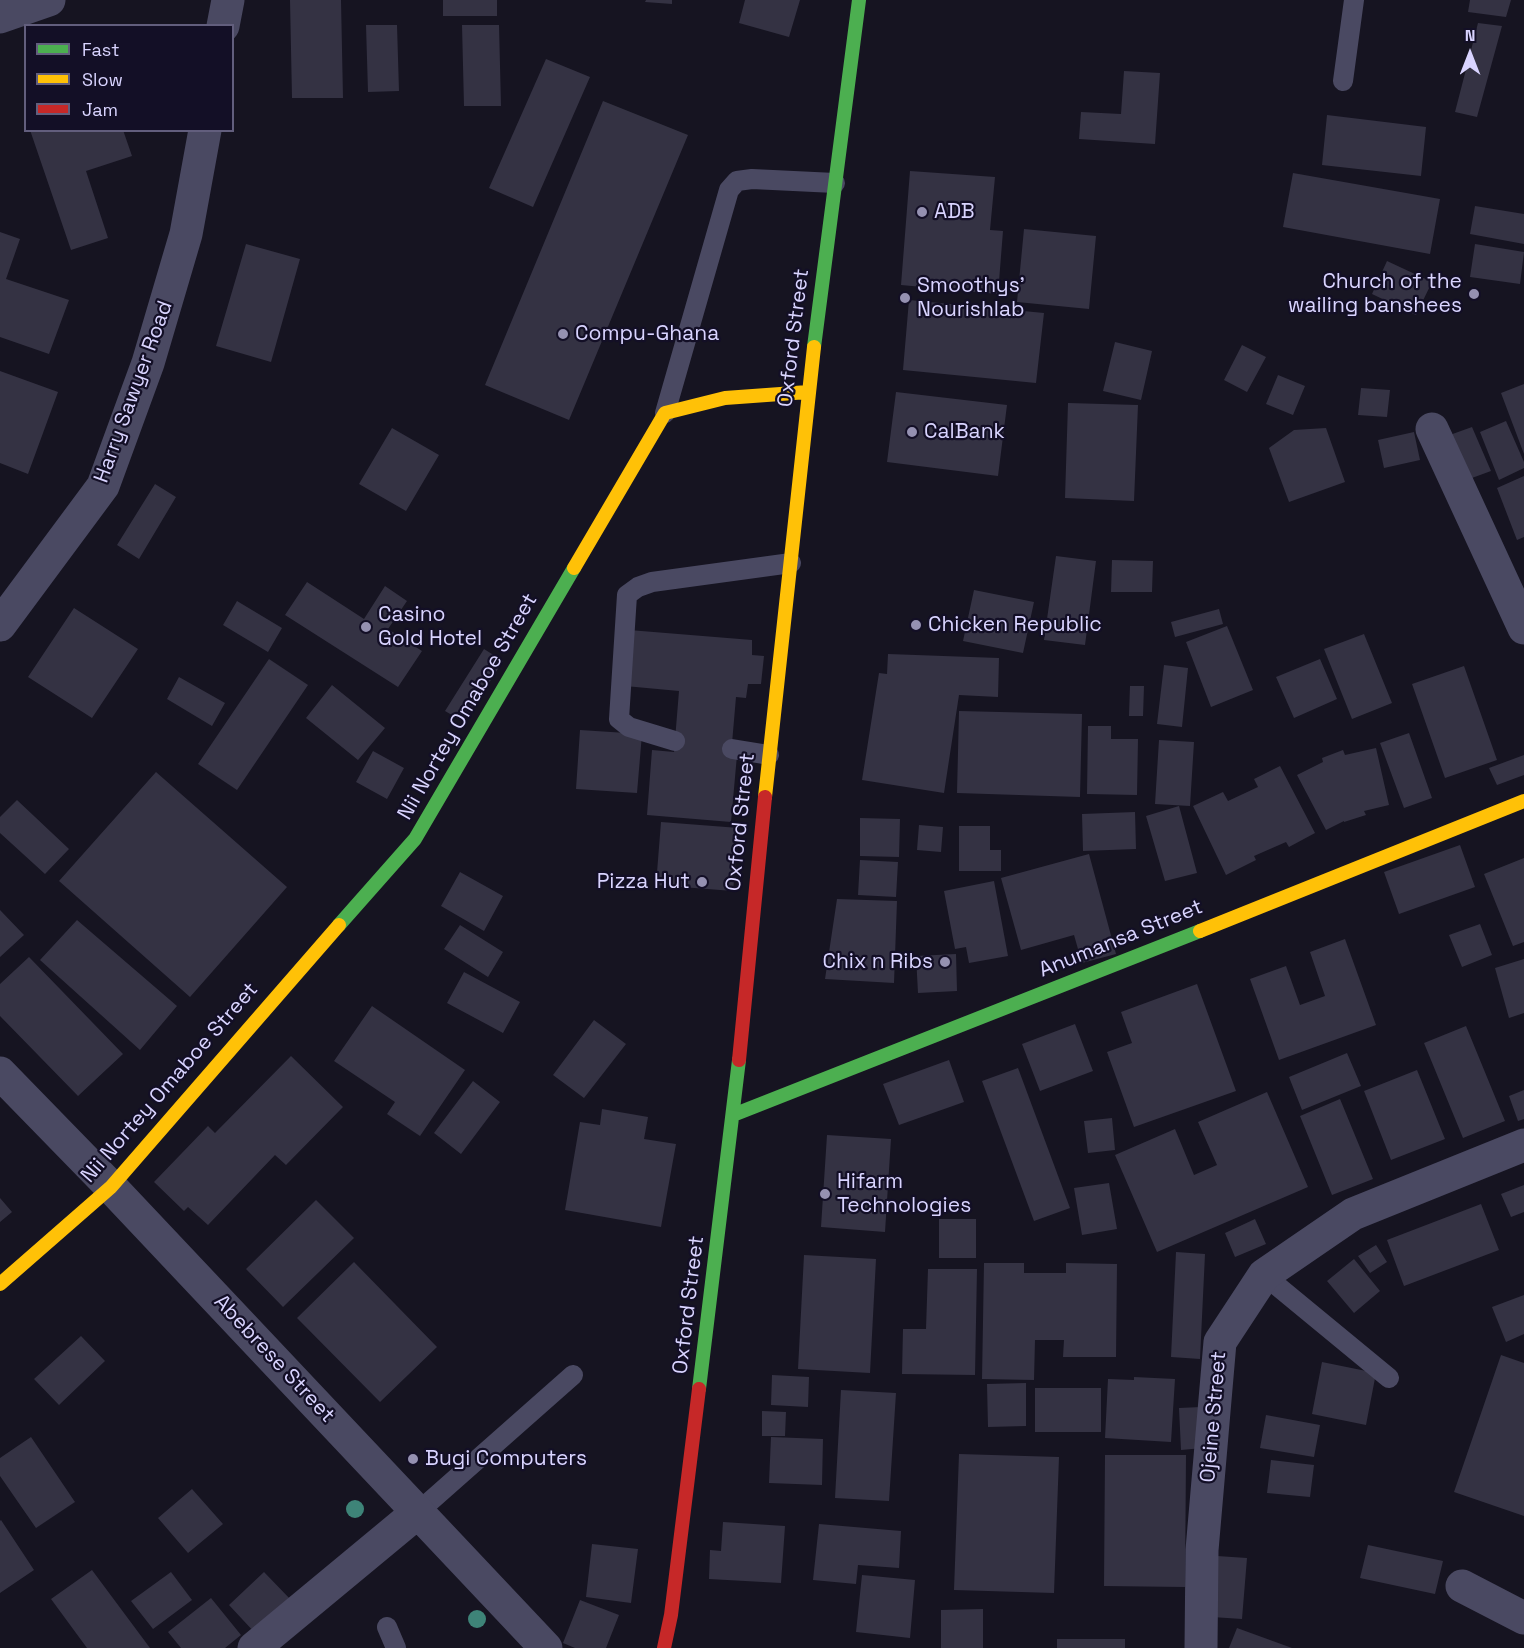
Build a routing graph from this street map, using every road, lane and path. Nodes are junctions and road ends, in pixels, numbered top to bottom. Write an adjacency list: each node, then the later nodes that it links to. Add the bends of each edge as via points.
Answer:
1 (50, 0): 5 (street)
2 (228, 0): 6 (street)
3 (859, 0): 9 (street, Oxford Street)
4 (1354, 0): 7 (lane)
5 (0, 17)
6 (224, 24)
7 (1343, 81)
8 (205, 132): 14 (street, Harry Sawyer Road, via 186,234 148,363 103,486)
9 (835, 183): 10 (street, Oxford Street); 11 (lane, via 752,179 737,181 729,190)
10 (808, 392): 11 (street, via 725,398); 13 (street, Oxford Street)
11 (665, 413): 23 (street, Nii Nortey Omaboe Street, via 415,839)
12 (1432, 429): 15 (street)
13 (790, 563): 16 (lane, via 652,582 627,596 619,719 629,727); 18 (street, Oxford Street)
14 (0, 625)
15 (1524, 628)
16 (675, 741)
17 (732, 749): 18 (lane)
18 (769, 755): 21 (street, Oxford Street)
19 (1524, 801): 21 (street, Anumansa Street)
20 (0, 1073): 23 (street, Abebrese Street)
21 (733, 1115): 35 (street, Oxford Street)
22 (1524, 1145): 24 (street, Ojeine Street, via 1353,1214)
23 (111, 1186): 25 (street, Nii Nortey Omaboe Street); 28 (street, Abebrese Street)
24 (1264, 1275): 27 (lane); 36 (street, Ojeine Street, via 1220,1342 1202,1550)
25 (0, 1284)
26 (573, 1375): 28 (lane)
27 (1389, 1378)
28 (418, 1512): 32 (street); 34 (street, Abebrese Street)
29 (1462, 1586): 30 (street)
30 (1524, 1618)
31 (387, 1627): 33 (lane)
32 (254, 1648)
33 (396, 1648)
34 (546, 1648)
35 (664, 1648)
36 (1201, 1648)

